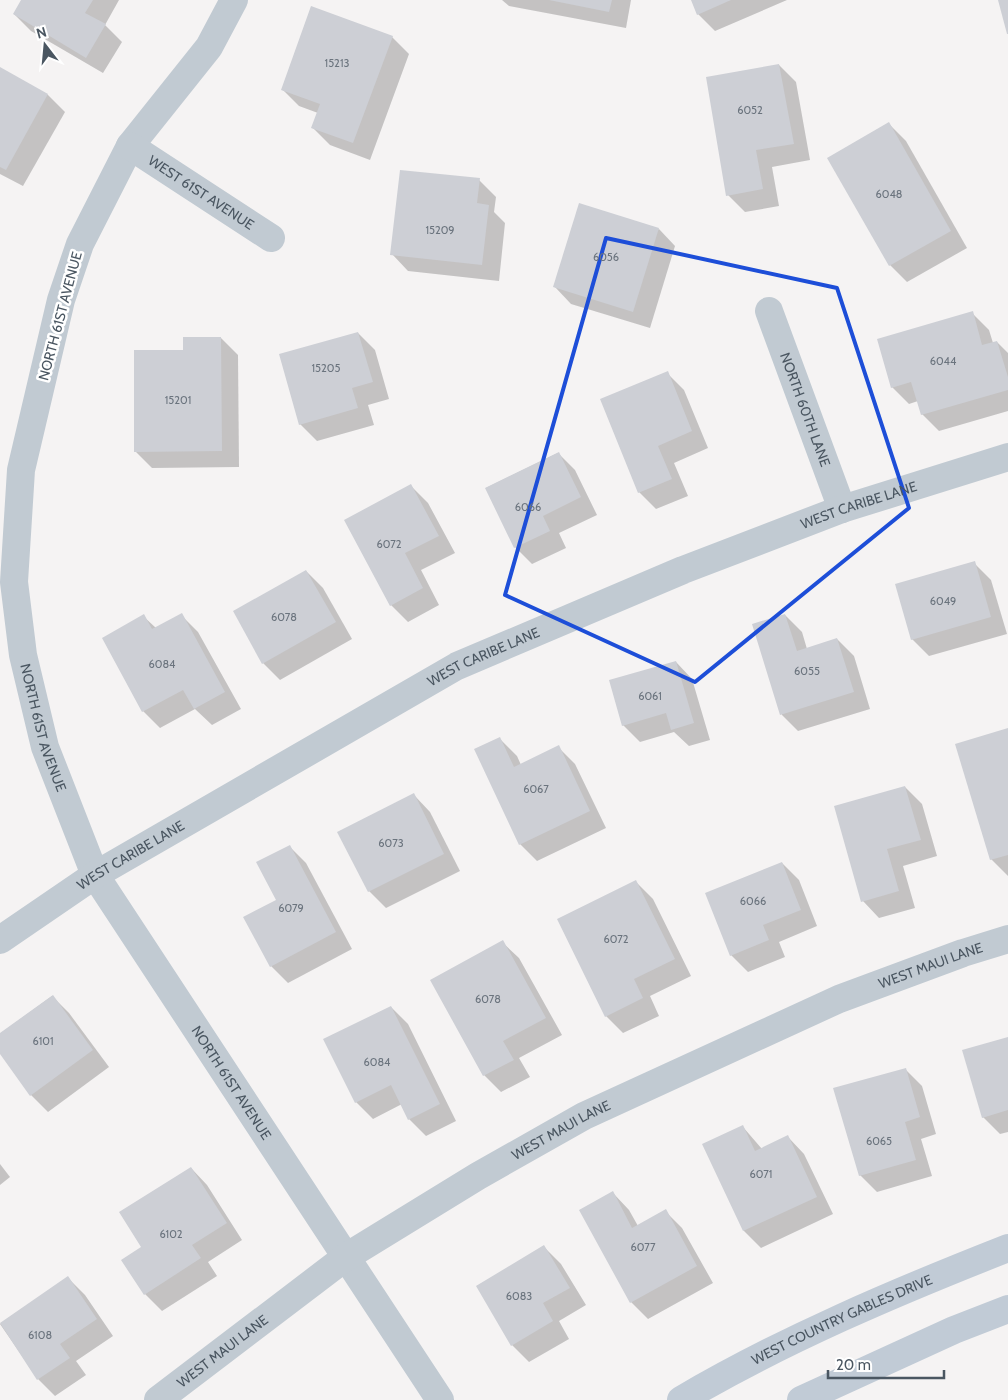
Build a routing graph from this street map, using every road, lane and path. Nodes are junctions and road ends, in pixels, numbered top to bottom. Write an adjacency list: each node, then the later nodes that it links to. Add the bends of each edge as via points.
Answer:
1 (234, 0): 2 (street, NORTH 61ST AVENUE, via 209,46)
2 (130, 146): 3 (street, WEST 61ST AVENUE); 6 (street, NORTH 61ST AVENUE, via 80,244)
3 (271, 238)
4 (769, 311): 7 (street, NORTH 60TH LANE)
5 (1008, 458): 7 (street, WEST CARIBE LANE)
6 (10, 470): 8 (street, NORTH 61ST AVENUE, via 14,582 23,655 45,747)
7 (842, 509): 8 (street, WEST CARIBE LANE, via 683,570 457,666)
8 (95, 875): 10 (street, WEST CARIBE LANE); 12 (street, NORTH 61ST AVENUE)
9 (1008, 939): 12 (street, WEST MAUI LANE, via 839,999 584,1116)
10 (0, 940)
11 (1008, 1248): 16 (street, WEST COUNTRY GABLES DRIVE, via 926,1280 811,1332)
12 (346, 1257): 14 (street, WEST MAUI LANE); 15 (street, NORTH 61ST AVENUE)
13 (1008, 1309): 17 (street, via 954,1330)
14 (158, 1400)
15 (440, 1400)
16 (681, 1400)
17 (801, 1400)

